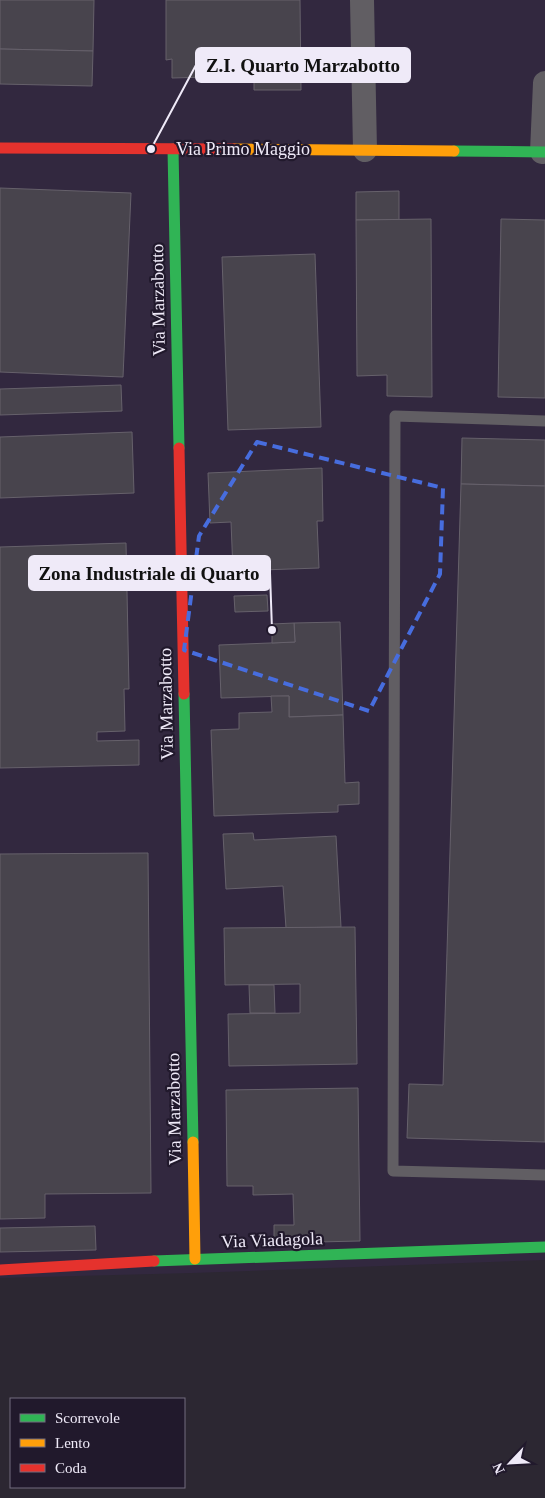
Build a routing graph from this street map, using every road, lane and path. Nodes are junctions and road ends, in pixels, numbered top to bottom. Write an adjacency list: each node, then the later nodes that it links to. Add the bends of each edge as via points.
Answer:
1 (362, 0): 5 (street)
2 (545, 83): 6 (street, Via Primo Maggio)
3 (0, 148): 4 (street, Via Primo Maggio)
4 (173, 149): 5 (street, Via Primo Maggio); 10 (street, Via Marzabotto)
5 (365, 150): 6 (street, Via Primo Maggio)
6 (543, 152)
7 (545, 421): 8 (lane, via 395,416 393,1171)
8 (545, 1175)
9 (545, 1247): 10 (street, Via Viadagola)
10 (195, 1259): 11 (street, Via Viadagola)
11 (0, 1270)

